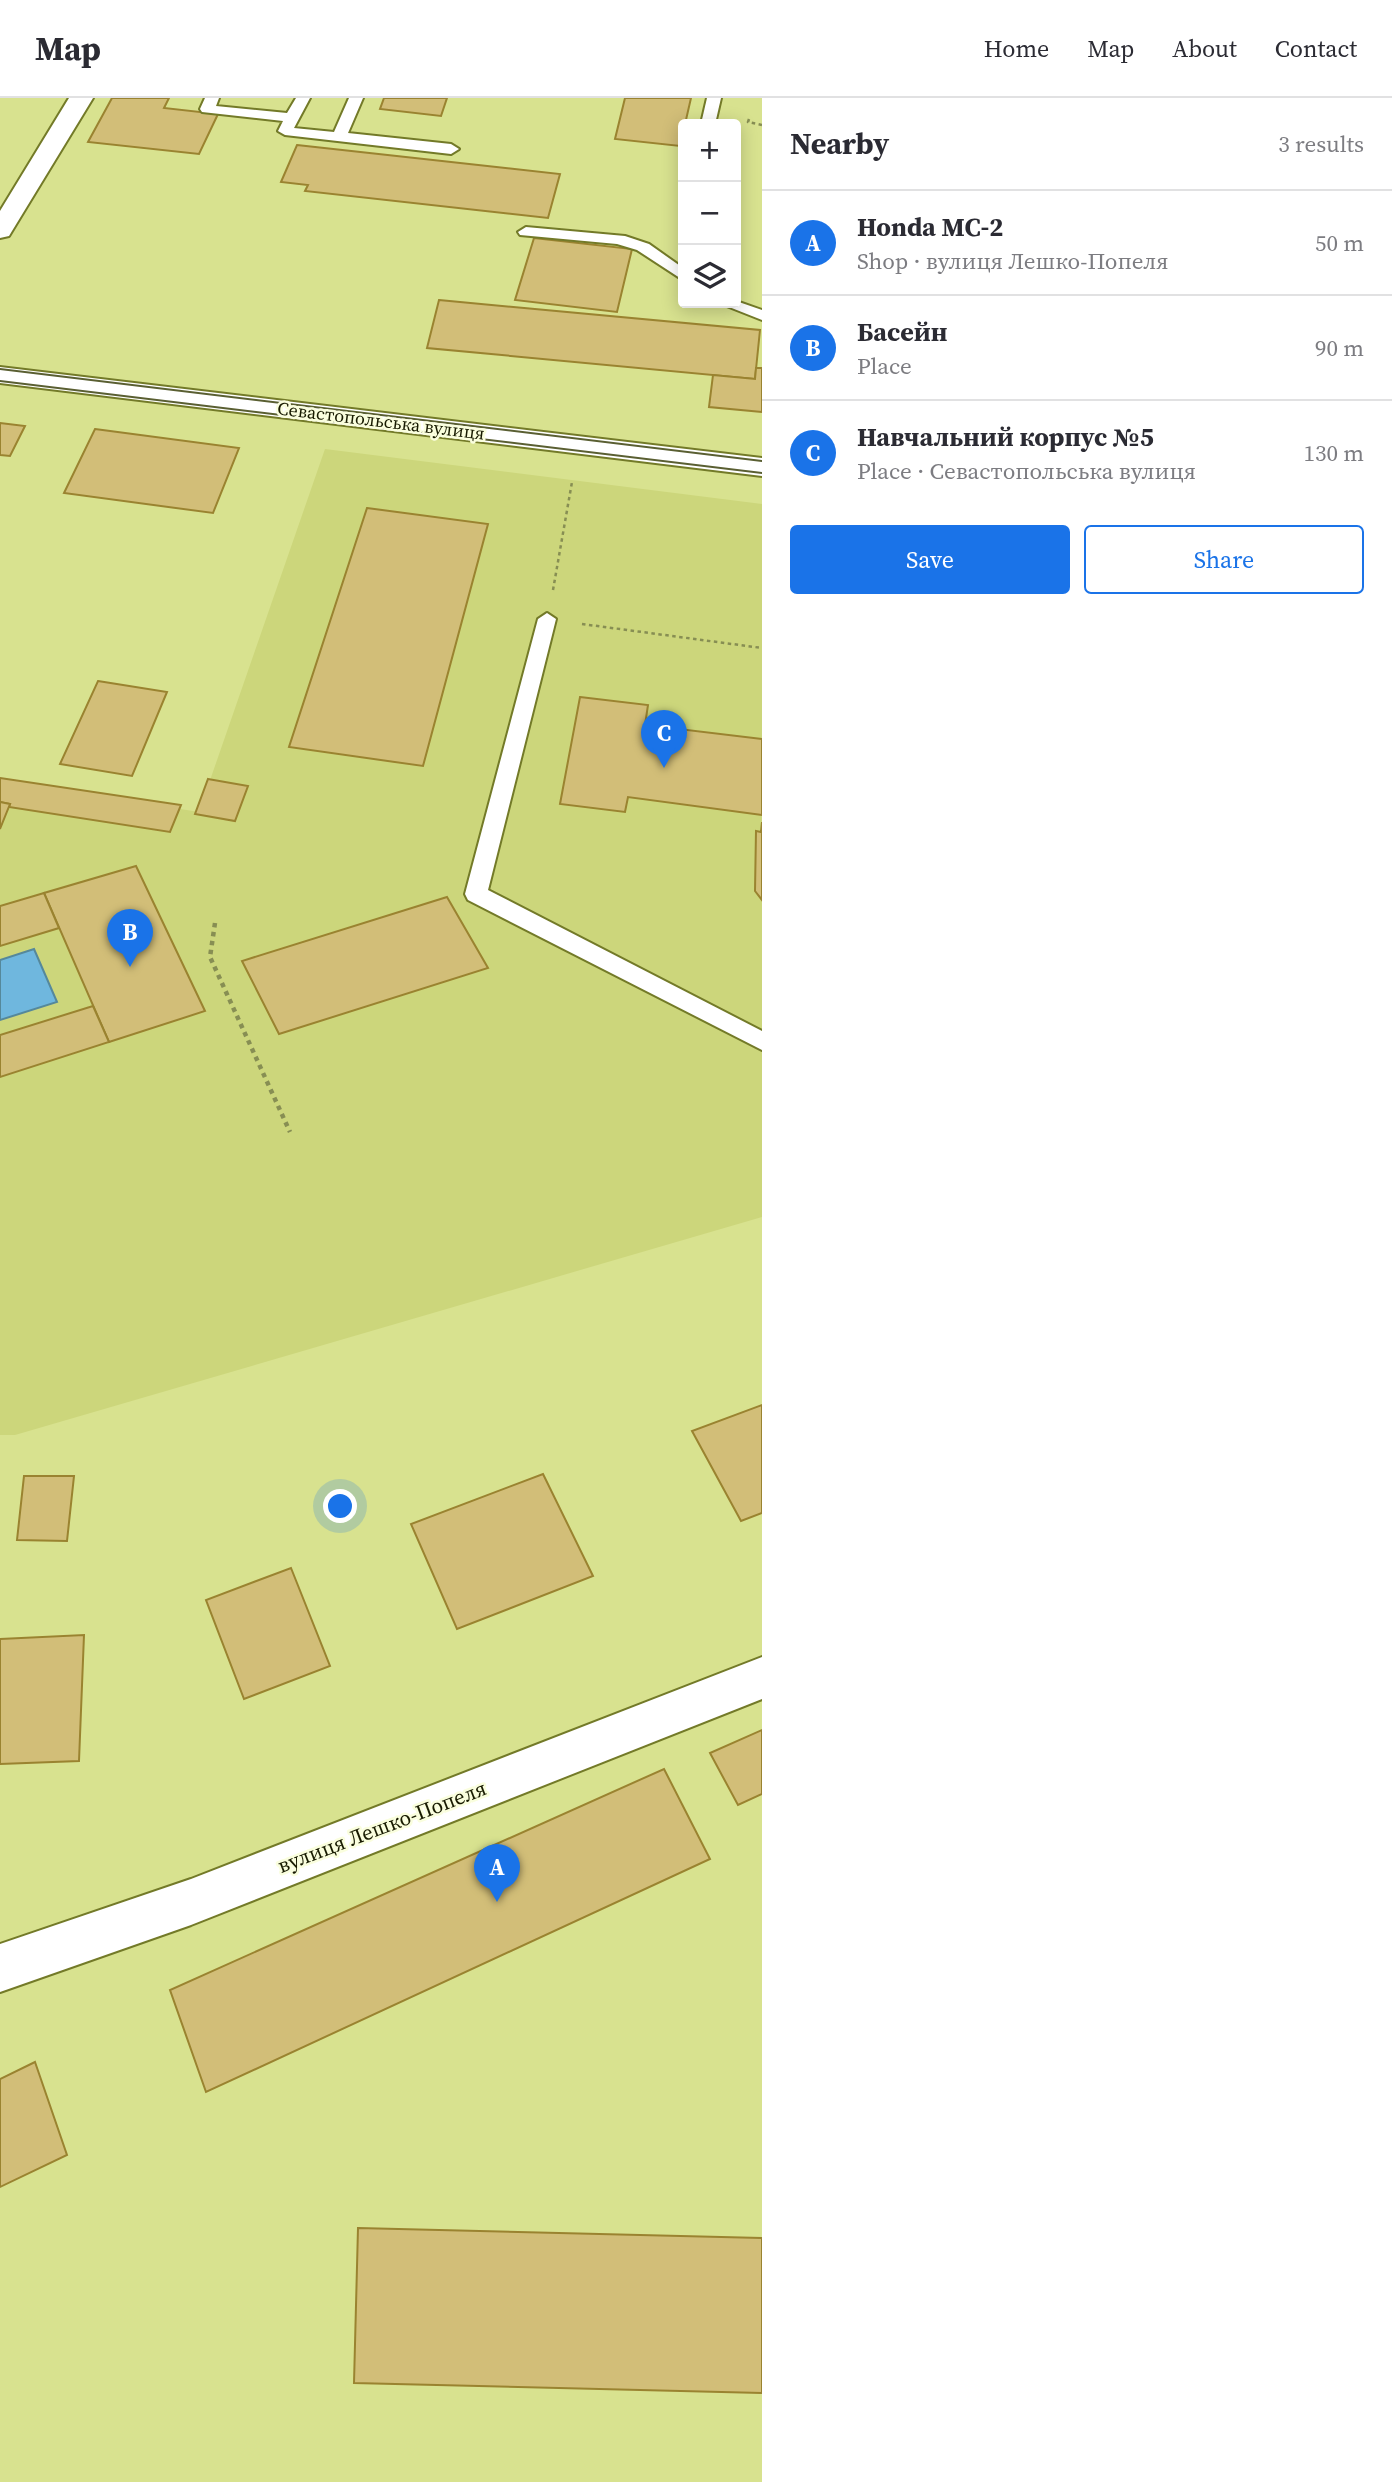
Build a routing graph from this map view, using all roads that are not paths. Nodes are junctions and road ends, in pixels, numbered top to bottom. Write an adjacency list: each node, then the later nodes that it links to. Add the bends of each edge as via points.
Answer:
1 (81, 98): 10 (street)
2 (212, 98): 6 (lane, via 207,108)
3 (303, 98): 6 (lane)
4 (356, 98): 8 (lane)
5 (714, 98): 7 (lane)
6 (292, 118): 8 (lane, via 285,131)
7 (709, 119)
8 (339, 137): 9 (lane)
9 (451, 149)
10 (0, 231)
11 (526, 232): 12 (lane, via 619,239 643,247)
12 (678, 272)
13 (741, 308): 14 (lane)
14 (762, 315)
15 (0, 375): 16 (street, Севастопольська вулиця)
16 (762, 467)
17 (547, 619): 18 (lane, via 476,894)
18 (762, 1041)
19 (762, 1678): 20 (street, вулиця Лешко-Попеля, via 191,1902)
20 (0, 1968)

